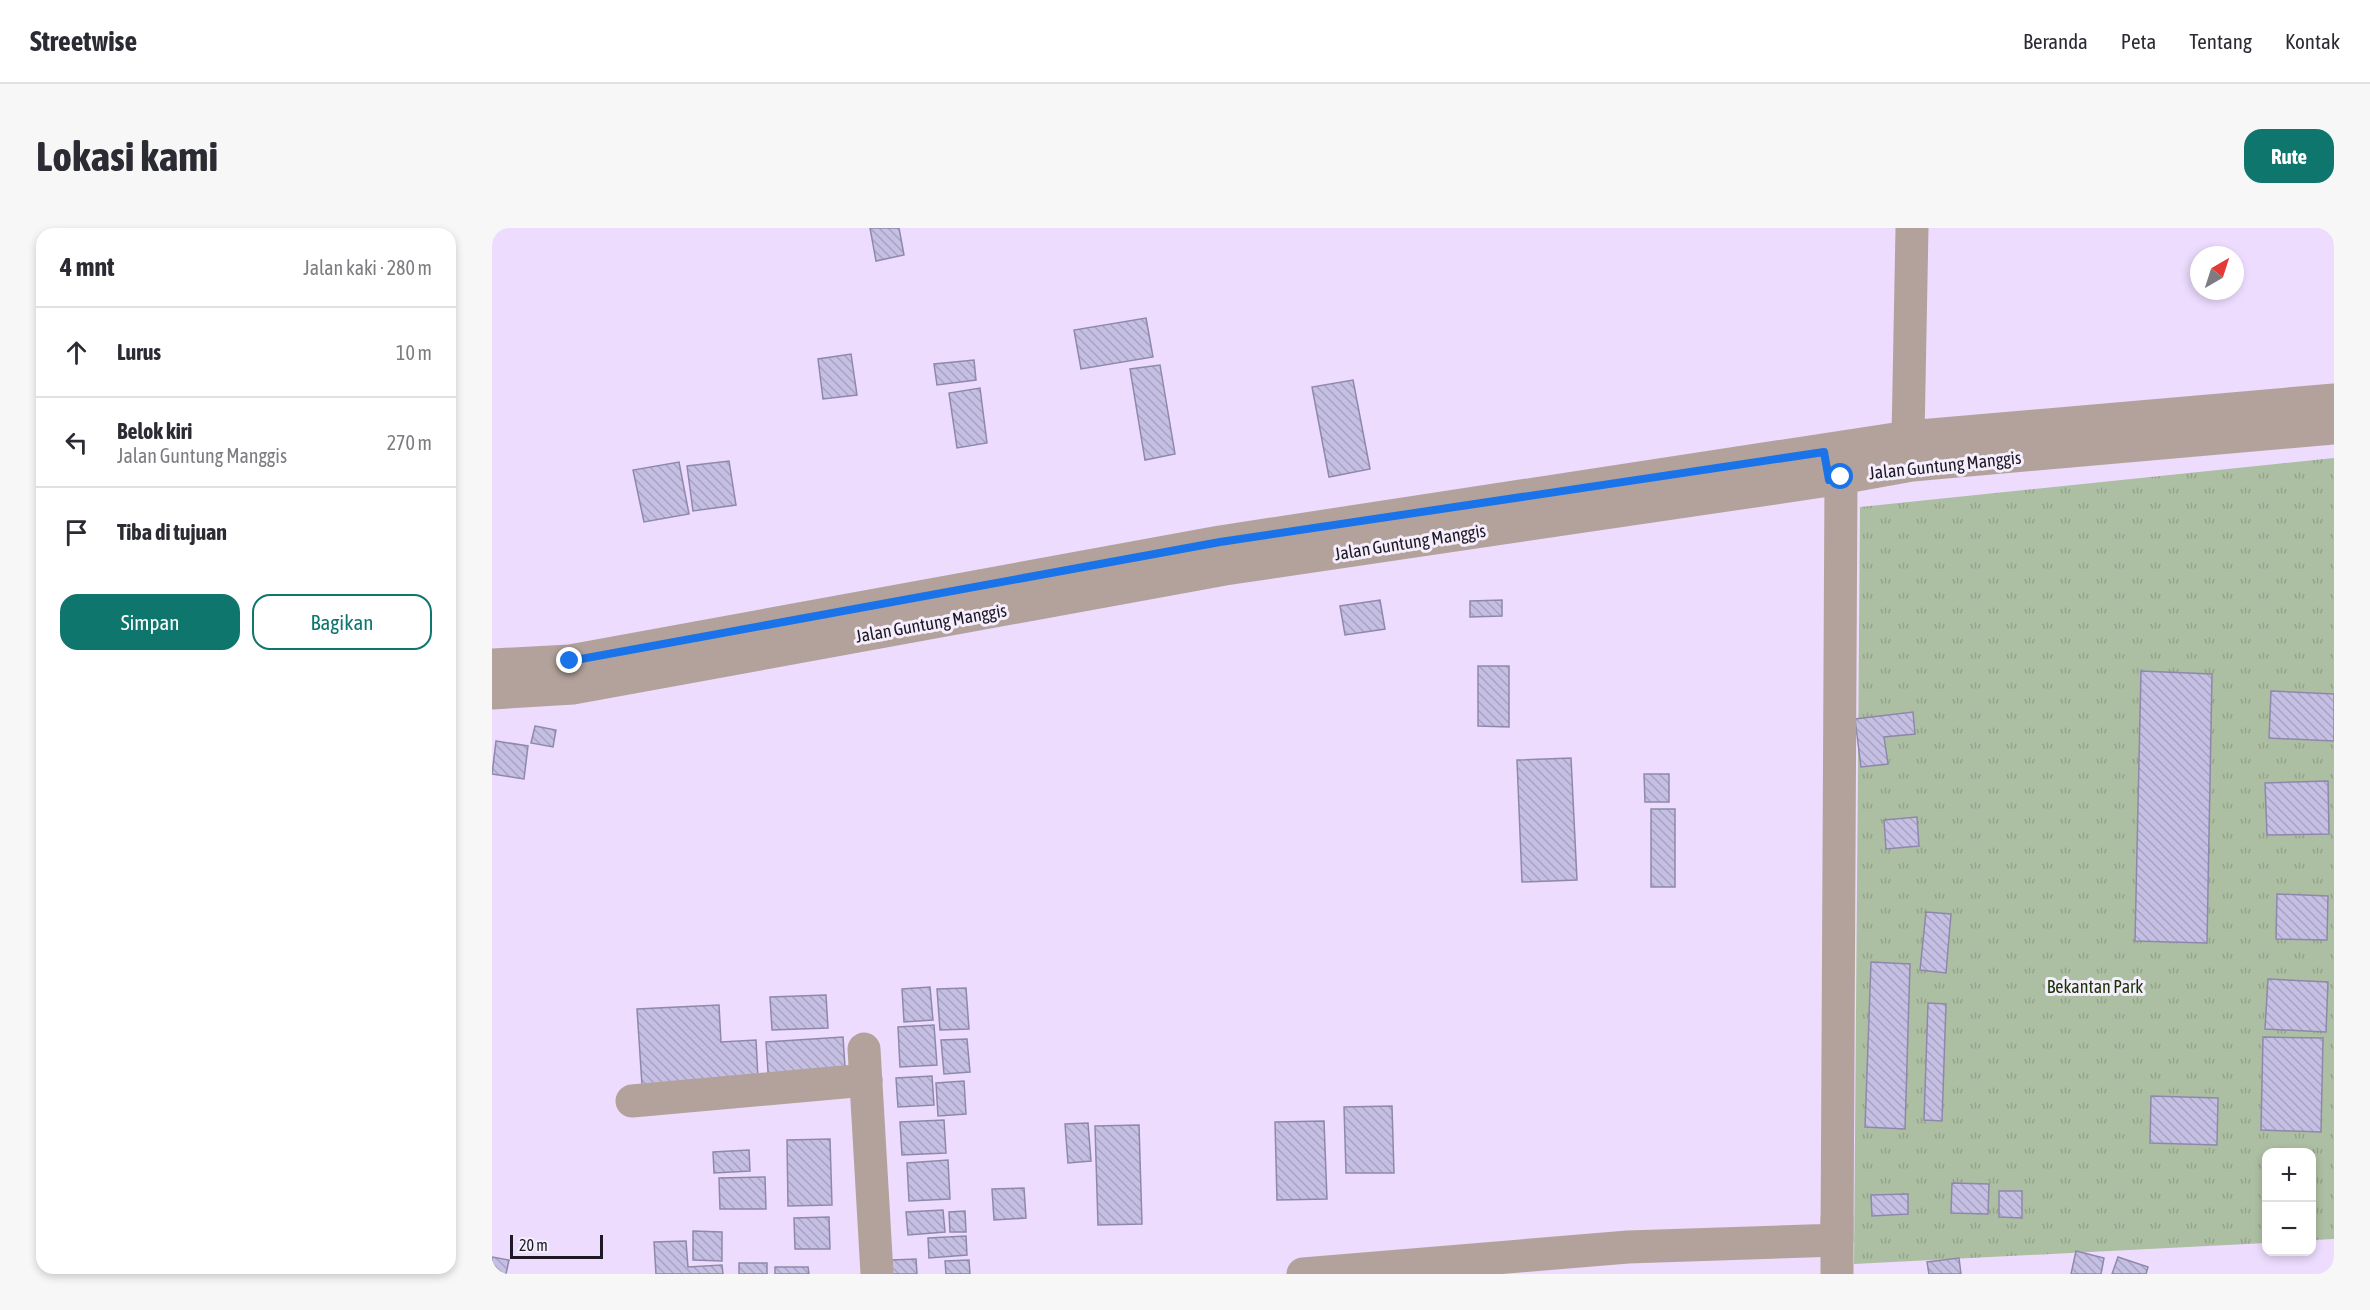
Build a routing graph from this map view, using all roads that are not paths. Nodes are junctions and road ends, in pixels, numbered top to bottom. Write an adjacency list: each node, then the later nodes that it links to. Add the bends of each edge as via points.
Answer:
1 (1912, 228): 4 (street)
2 (2334, 400): 4 (street, Jalan Guntung Manggis)
3 (2334, 428): 5 (street, Jalan Guntung Manggis)
4 (1908, 437): 5 (street, Jalan Guntung Manggis)
5 (1831, 470): 6 (street, Jalan Guntung Manggis, via 1220,542); 12 (street)
6 (818, 629): 7 (street, Jalan Guntung Manggis, via 570,661); 8 (street, Jalan Guntung Manggis, via 573,688)
7 (492, 665)
8 (492, 693)
9 (864, 1048): 10 (street)
10 (866, 1080): 11 (street); 14 (street)
11 (632, 1101)
12 (1838, 1240): 13 (street); 16 (street)
13 (1629, 1260): 15 (street)
14 (877, 1274)
15 (1303, 1274)
16 (1837, 1274)

